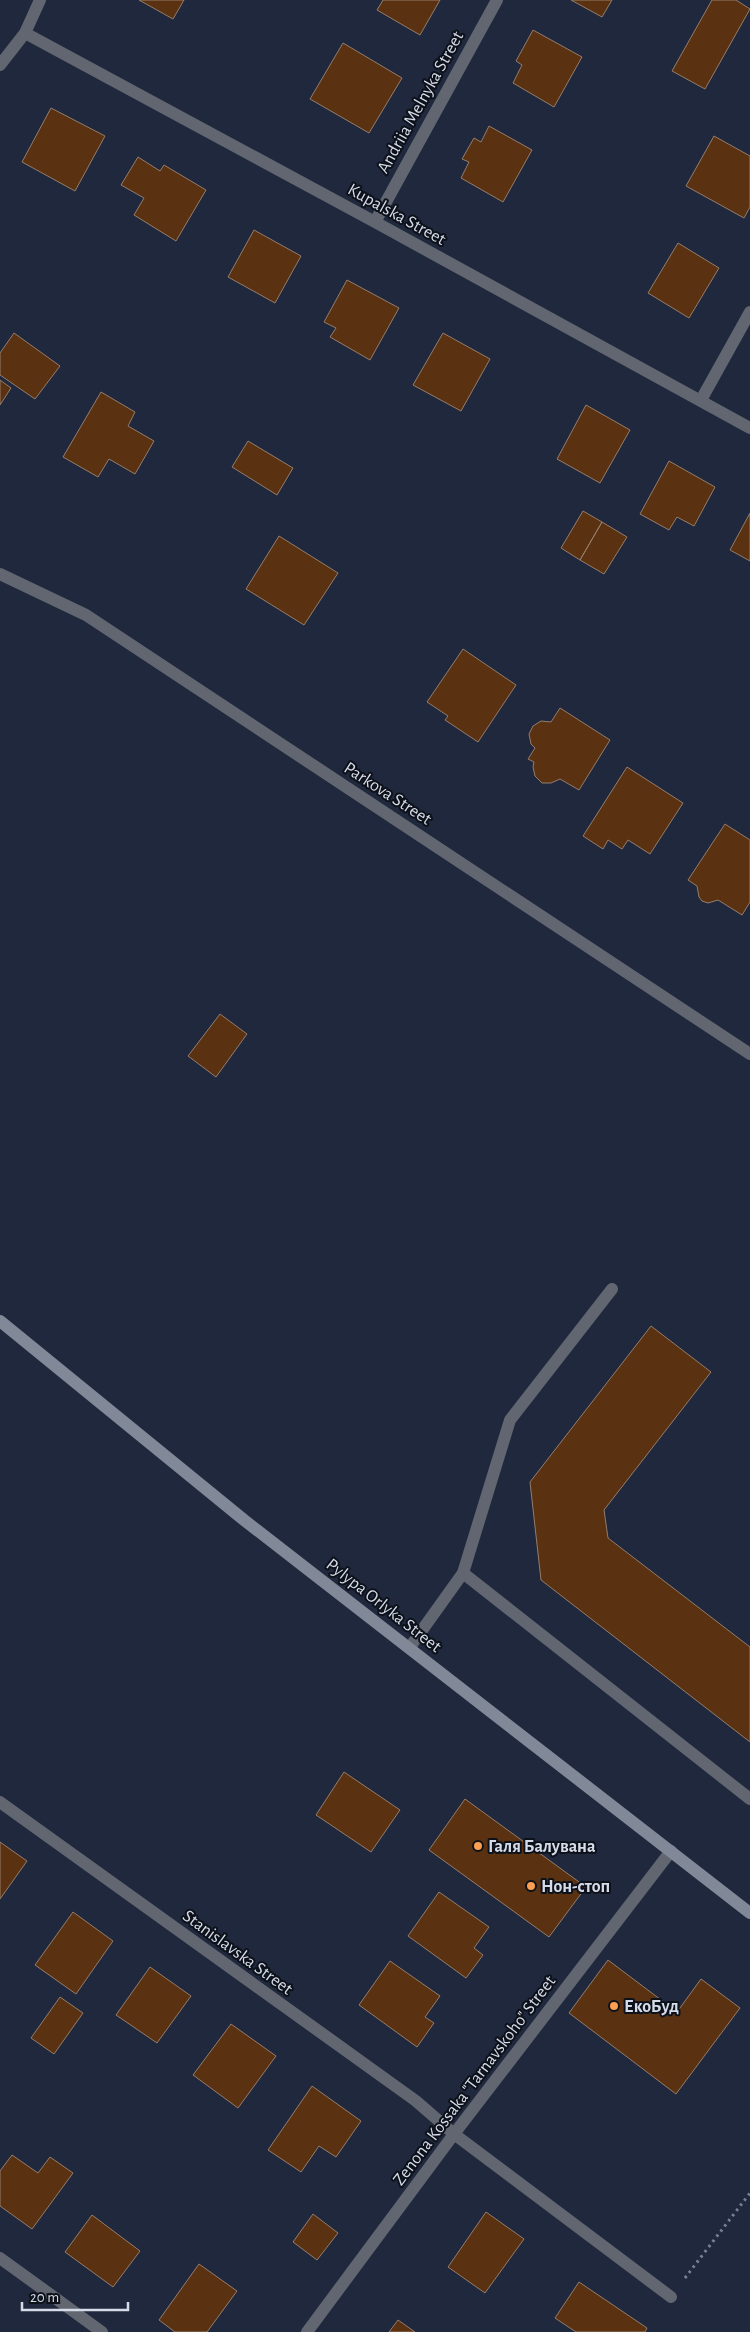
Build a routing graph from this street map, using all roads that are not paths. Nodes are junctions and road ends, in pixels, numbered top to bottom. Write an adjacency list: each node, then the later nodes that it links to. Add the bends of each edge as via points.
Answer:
1 (40, 0): 3 (street)
2 (496, 0): 5 (street, Andriia Melnyka Street)
3 (25, 33): 4 (street); 5 (street, Kupalska Street)
4 (0, 64)
5 (375, 222): 7 (street, Kupalska Street)
6 (750, 312): 7 (street)
7 (701, 400): 8 (street, Kupalska Street)
8 (750, 428)
9 (0, 574): 10 (street, Parkova Street, via 86,615)
10 (750, 1054)
11 (612, 1289): 13 (street, via 510,1420)
12 (0, 1321): 14 (main road, Pylypa Orlyka Street, via 244,1520)
13 (463, 1573): 14 (street); 15 (street)
14 (410, 1647): 17 (main road, Pylypa Orlyka Street)
15 (750, 1799)
16 (0, 1802): 19 (street, Stanislavska Street, via 416,2101)
17 (671, 1851): 18 (main road, Pylypa Orlyka Street); 19 (street, Zenona Kossaka "Tarnavskoho" Street)
18 (750, 1913)
19 (454, 2134): 21 (street, Stanislavska Street); 23 (street, Zenona Kossaka "Tarnavskoho" Street)
20 (0, 2258): 22 (street)
21 (671, 2297)
22 (102, 2332)
23 (307, 2332)

